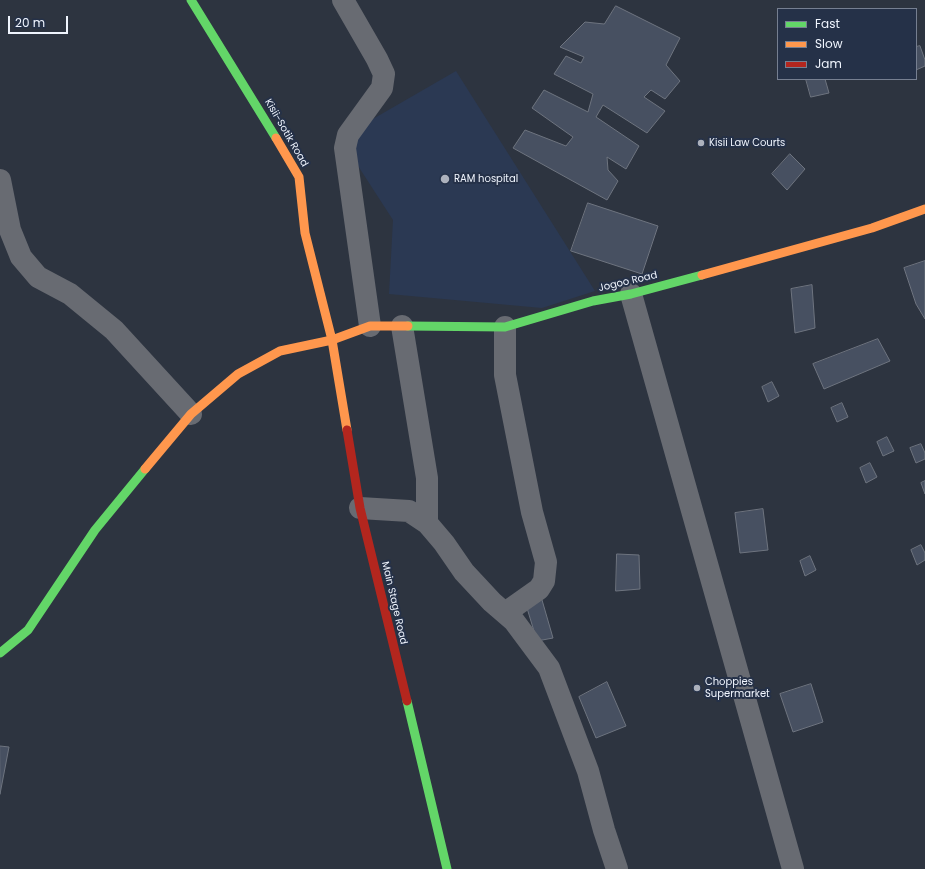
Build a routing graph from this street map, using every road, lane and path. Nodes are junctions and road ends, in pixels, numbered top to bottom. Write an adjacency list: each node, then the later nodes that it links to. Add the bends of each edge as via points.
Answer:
1 (191, 0): 9 (street, Kisii-Sotik Road, via 299,178 305,233)
2 (343, 0): 6 (street, via 384,74 382,88 348,135 345,148)
3 (0, 180): 10 (street, via 10,230 21,257 38,277 70,294 114,330)
4 (925, 209): 5 (street, Jogoo Road, via 872,228)
5 (631, 294): 8 (street, Jogoo Road, via 593,301); 17 (street)
6 (370, 326): 7 (street, Jogoo Road); 9 (street, Jogoo Road)
7 (402, 326): 8 (street, Jogoo Road); 12 (street, via 427,478)
8 (505, 327): 13 (street, via 505,375 532,512 546,562 544,581 539,589)
9 (332, 340): 10 (street, Jogoo Road, via 280,351 238,374); 11 (street, Main Stage Road)
10 (191, 414): 14 (street, Jogoo Road, via 96,530 28,630)
11 (360, 508): 12 (street, via 409,511); 15 (street, Main Stage Road)
12 (427, 523): 13 (street, via 464,572)
13 (505, 613): 16 (street, via 514,621 549,668 588,771)
14 (0, 653)
15 (447, 869)
16 (616, 869)
17 (793, 869)

